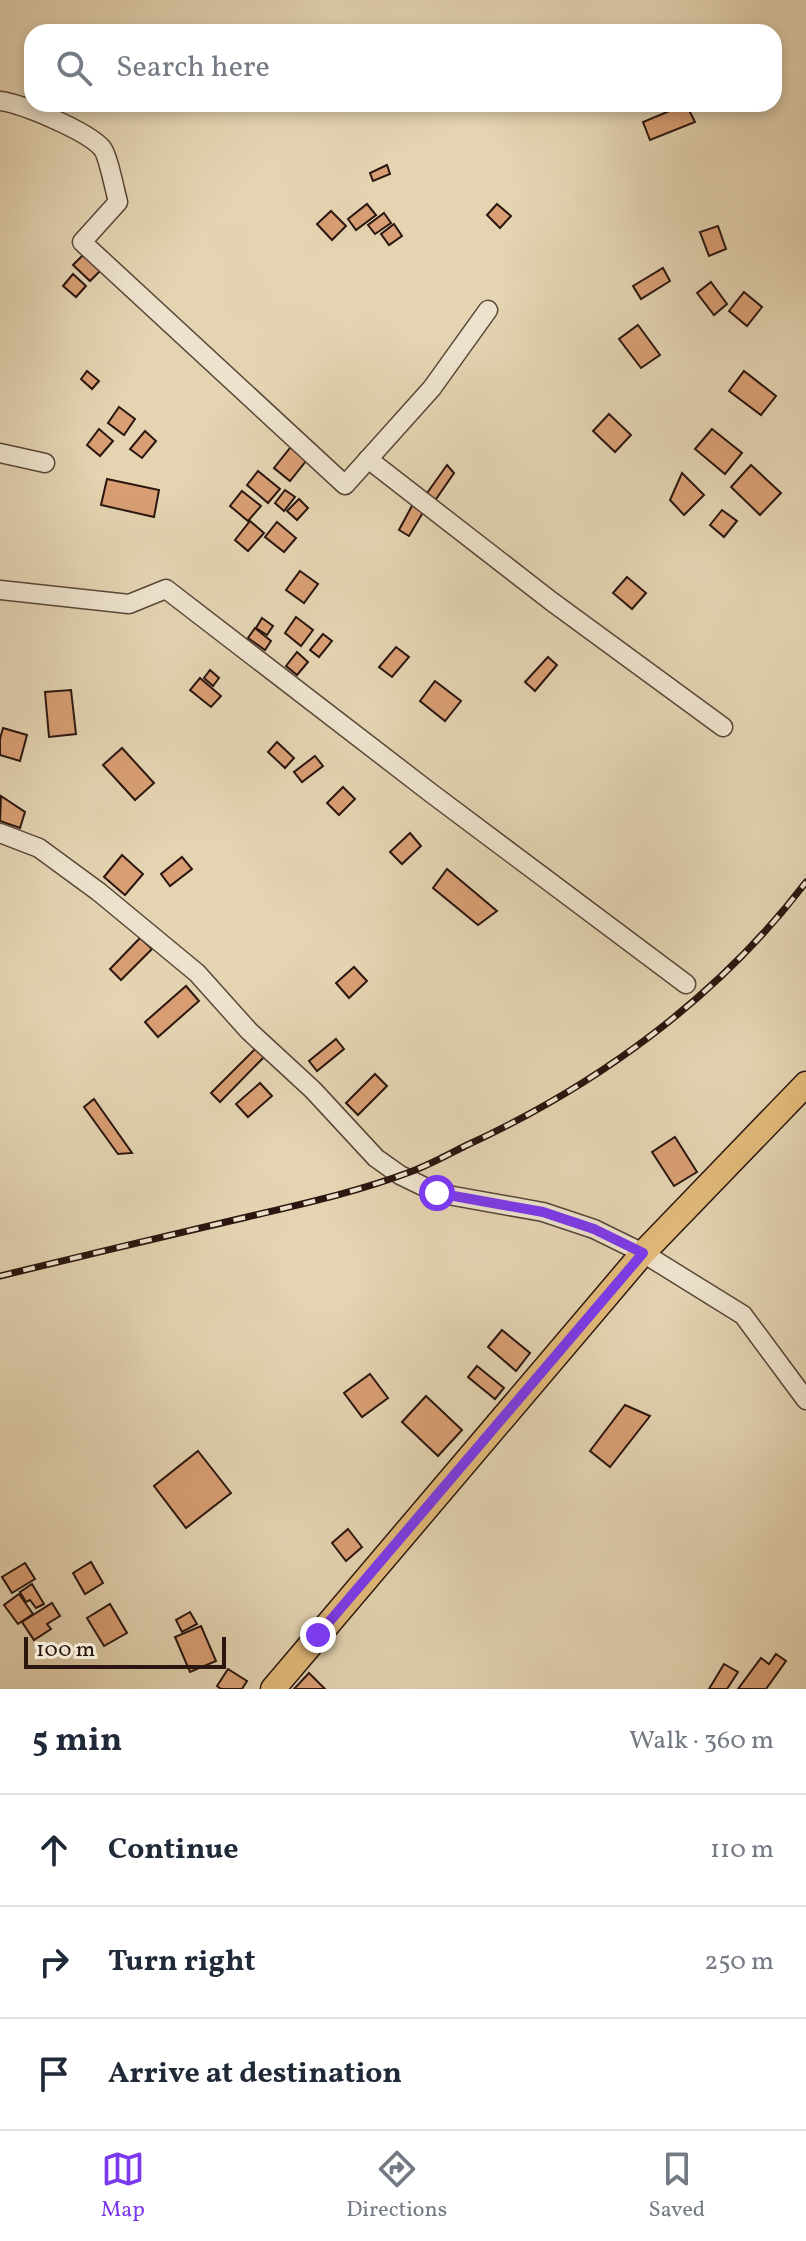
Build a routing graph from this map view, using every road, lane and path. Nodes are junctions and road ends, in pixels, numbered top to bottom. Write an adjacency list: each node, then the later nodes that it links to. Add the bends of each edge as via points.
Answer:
1 (0, 101): 2 (street)
2 (24, 108)
3 (35, 112): 6 (street, via 103,149 118,202 82,242 345,485)
4 (488, 310): 6 (street, via 432,388)
5 (0, 453): 7 (street)
6 (368, 459): 9 (street)
7 (45, 463)
8 (0, 590): 11 (street, via 129,604 166,589)
9 (723, 727)
10 (0, 833): 13 (street, via 39,848 197,973 376,1158 400,1175 437,1193 543,1212)
11 (686, 984)
12 (806, 1084): 13 (main road)
13 (643, 1253): 14 (street, via 743,1315); 15 (main road)
14 (806, 1400)
15 (273, 1689)

